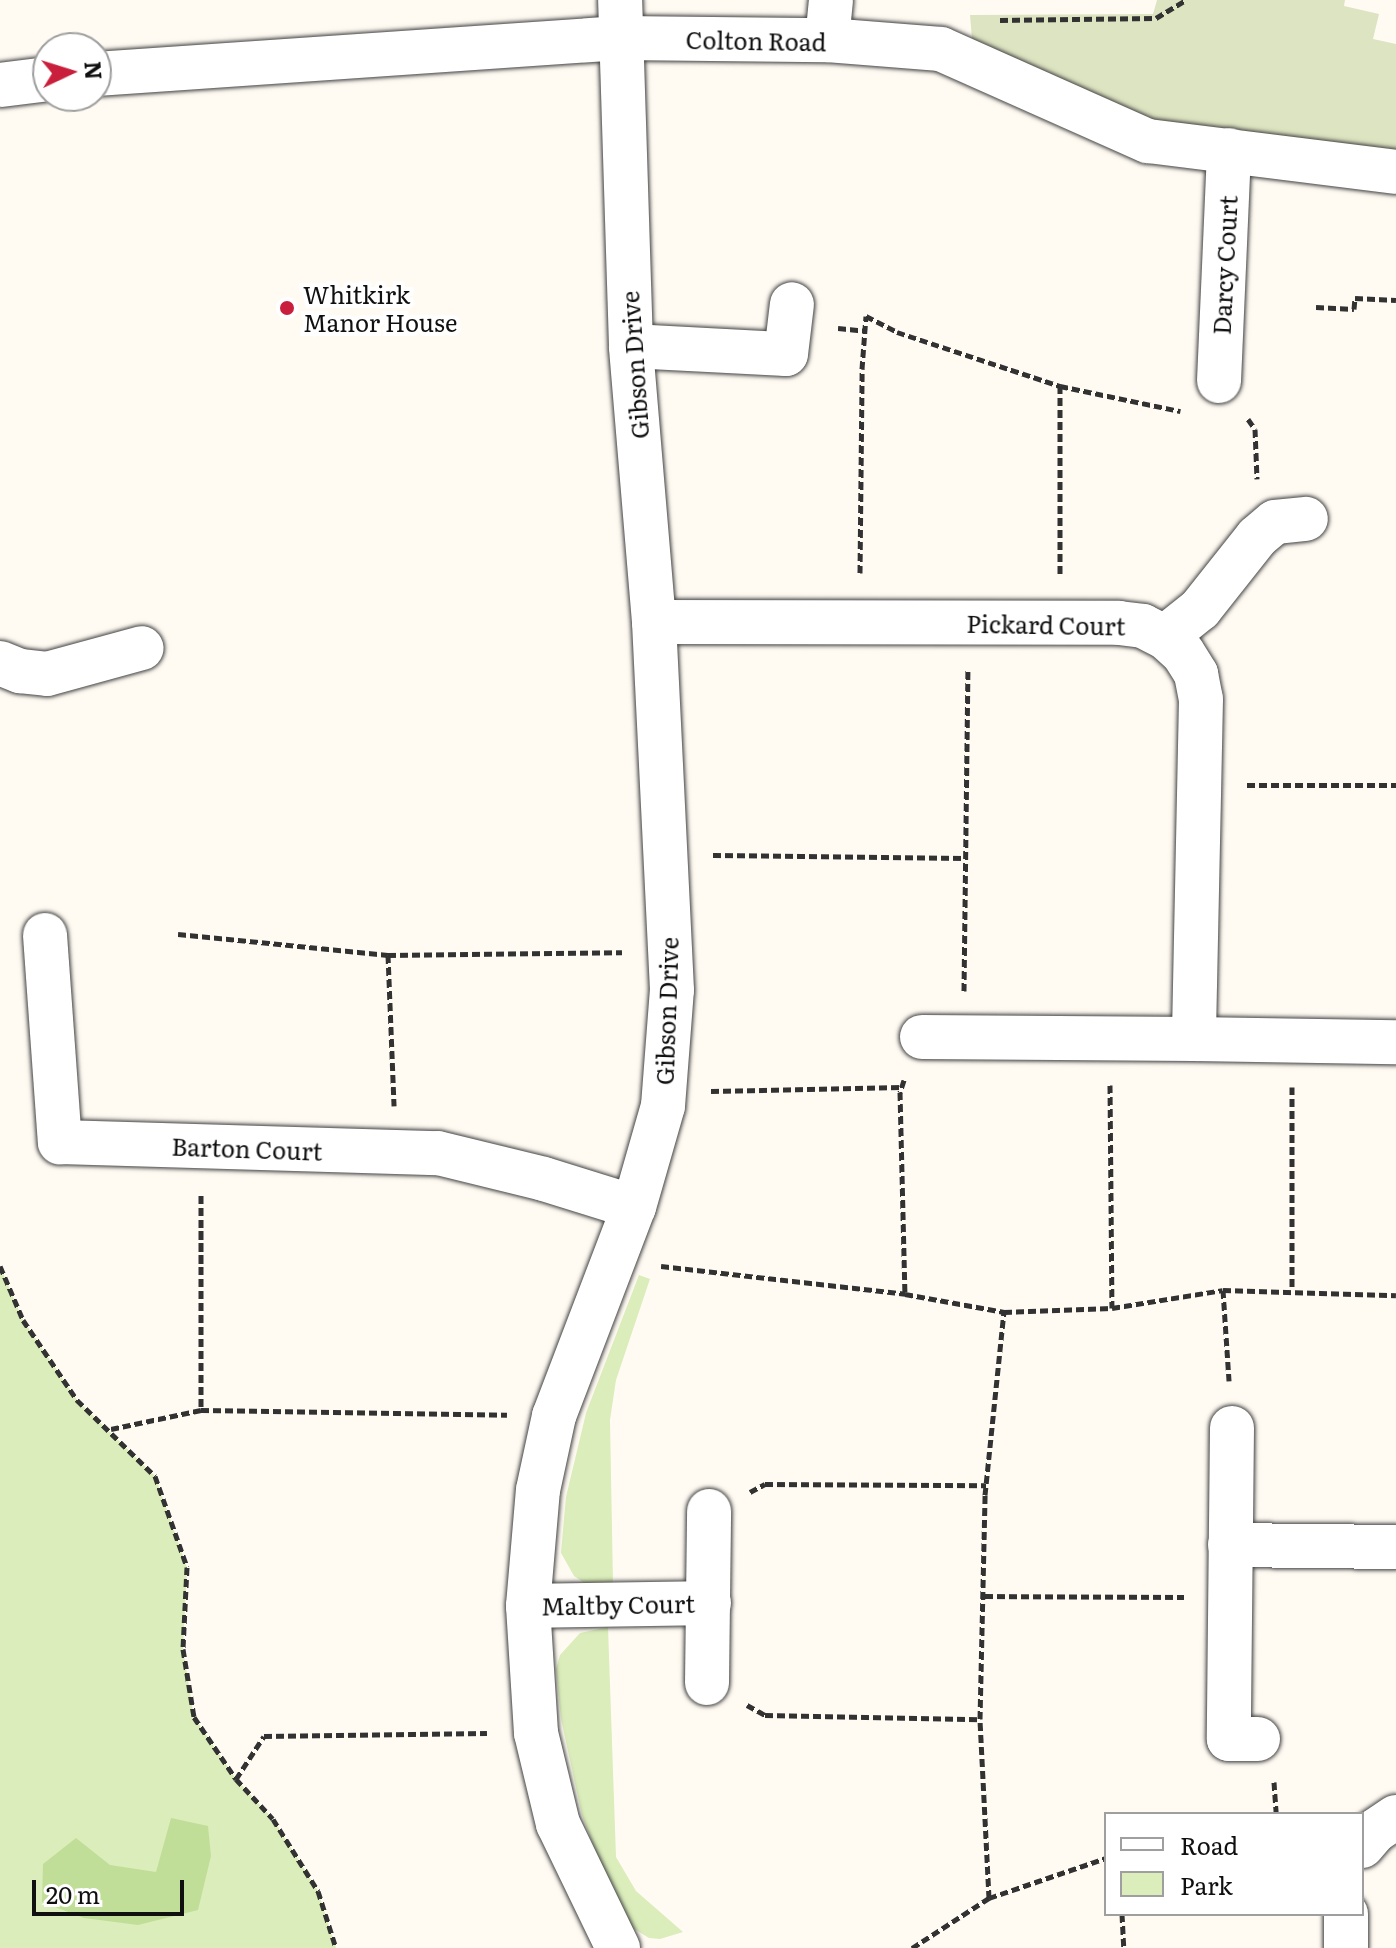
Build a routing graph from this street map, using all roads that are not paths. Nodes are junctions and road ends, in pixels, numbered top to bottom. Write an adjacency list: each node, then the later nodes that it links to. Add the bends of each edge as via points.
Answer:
1 (620, 19): 2 (street, Colton Road); 3 (street, Colton Road); 9 (street, Gibson Drive)
2 (829, 20): 6 (street, Colton Road, via 941,49 1148,141)
3 (112, 72)
4 (32, 81): 5 (street)
5 (0, 85)
6 (1229, 150): 7 (street, Colton Road); 10 (street, Darcy Court)
7 (1396, 172)
8 (792, 304): 9 (street, via 786,354)
9 (631, 346): 12 (street, Gibson Drive)
10 (1216, 404)
11 (1290, 521): 13 (street, via 1257,537 1200,609)
12 (654, 622): 13 (street, Pickard Court, via 1060,623 1143,626); 20 (street, Gibson Drive, via 672,990 664,1093)
13 (1165, 637): 18 (street, via 1196,674 1201,699)
14 (142, 648): 15 (street, via 47,674)
15 (0, 663)
16 (45, 935): 20 (street, Barton Court, via 60,1142 438,1153)
17 (943, 1036): 18 (street)
18 (1194, 1039): 19 (street)
19 (1396, 1042)
20 (634, 1207): 26 (street, Gibson Drive, via 554,1416 538,1490)
21 (1232, 1428): 23 (street)
22 (709, 1511): 25 (street, Maltby Court)
23 (1230, 1545): 24 (street); 28 (street, via 1229,1739)
24 (1396, 1547)
25 (709, 1603): 26 (street, Maltby Court); 27 (street, Maltby Court)
26 (528, 1606): 32 (street, Gibson Drive, via 536,1733 558,1824)
27 (707, 1683)
28 (1258, 1739)
29 (1396, 1817): 30 (street)
30 (1364, 1844)
31 (1346, 1916): 33 (street)
32 (618, 1948)
33 (1346, 1948)

